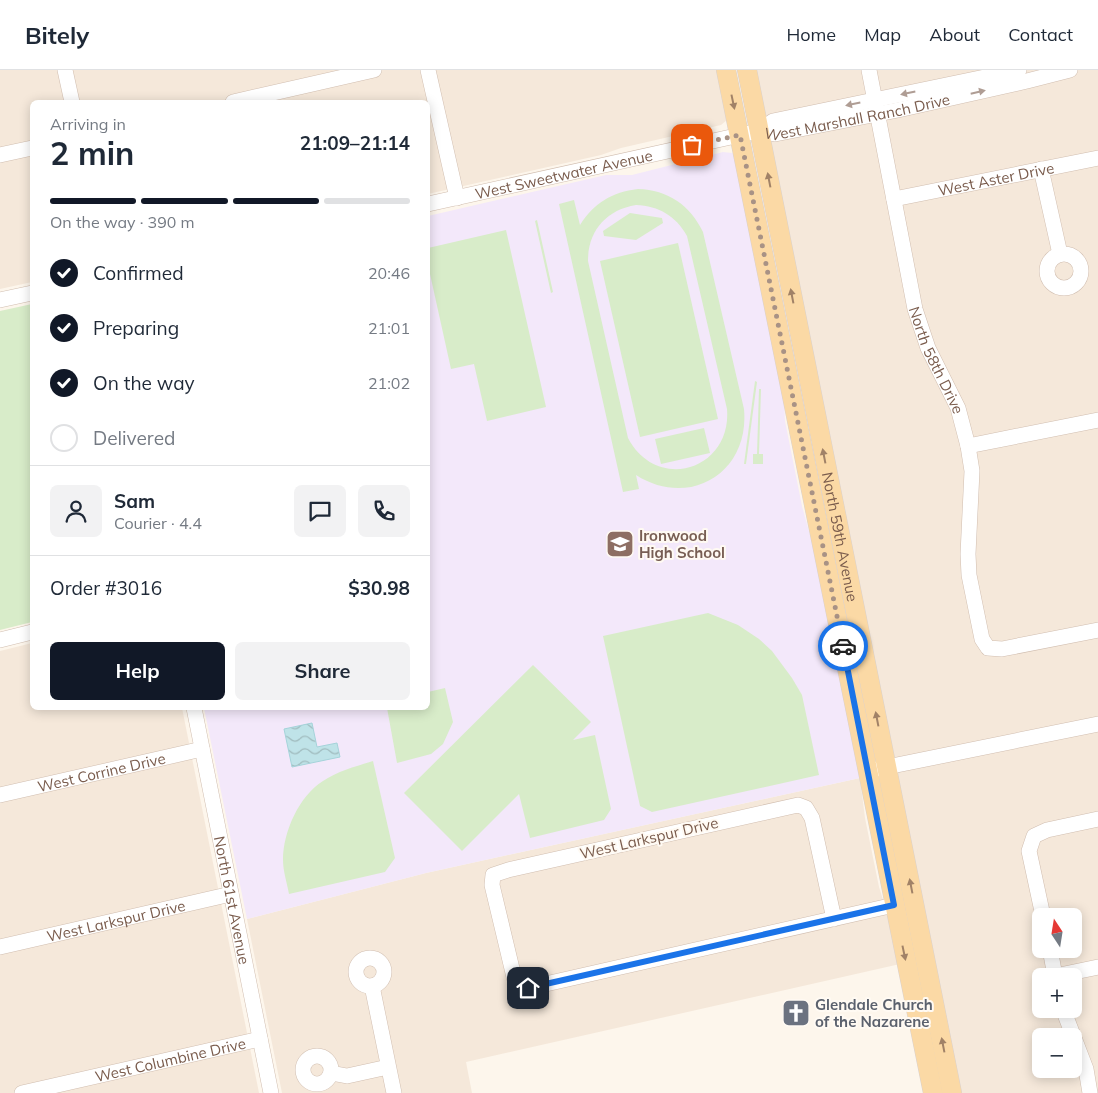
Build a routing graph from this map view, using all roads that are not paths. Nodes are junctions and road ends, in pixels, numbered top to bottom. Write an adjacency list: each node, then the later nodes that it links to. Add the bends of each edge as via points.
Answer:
1 (65, 70): 9 (street)
2 (374, 70): 10 (street)
3 (428, 70): 18 (street)
4 (726, 70): 13 (main road, North 59th Avenue, one-way to 13)
5 (747, 70): 12 (main road, North 59th Avenue)
6 (869, 70): 11 (street, North 58th Drive)
7 (1019, 70): 11 (street, West Marshall Ranch Drive, one-way to 11)
8 (1070, 70): 11 (street, West Marshall Ranch Drive, one-way to 8, via 1027,82)
9 (72, 100)
10 (242, 100)
11 (876, 107): 12 (street, West Marshall Ranch Drive, via 775,134); 19 (street, North 58th Drive)
12 (759, 131): 13 (street, West Sweetwater Avenue); 27 (main road, North 59th Avenue, one-way to 12)
13 (740, 135): 18 (street, West Sweetwater Avenue); 26 (main road, North 59th Avenue)
14 (30, 148): 15 (street)
15 (0, 156)
16 (1098, 158): 17 (street, West Aster Drive)
17 (1041, 169): 19 (street, West Aster Drive); 21 (street)
18 (457, 198): 20 (street, West Sweetwater Avenue)
19 (894, 199): 25 (street, North 58th Drive, via 915,309 928,348 958,408)
20 (430, 204)
21 (1060, 254)
22 (30, 293): 23 (street)
23 (0, 300)
24 (1098, 420): 25 (street)
25 (968, 446): 28 (street, North 58th Drive, via 972,471 969,575 982,639 988,648 1002,650)
26 (807, 474): 27 (main road, via 822,485); 35 (main road, North 59th Avenue)
27 (834, 504): 34 (main road, North 59th Avenue, one-way to 27)
28 (1098, 630)
29 (30, 632): 30 (street)
30 (0, 640)
31 (194, 710): 33 (street, North 61st Avenue)
32 (1098, 724): 34 (street)
33 (202, 749): 36 (street, West Corrine Drive); 38 (street, North 61st Avenue)
34 (887, 766): 35 (street); 54 (main road, North 59th Avenue, one-way to 34)
35 (868, 771): 39 (main road, North 59th Avenue)
36 (0, 795)
37 (1098, 819): 40 (street, via 1034,836 1030,851)
38 (231, 894): 42 (street, West Larkspur Drive); 47 (street, North 61st Avenue)
39 (894, 905): 41 (street); 53 (main road, North 59th Avenue, one-way to 53)
40 (1041, 908)
41 (834, 919): 41 (street, West Larkspur Drive, via 812,818 806,808 798,805 493,875 492,884 518,987 528,988)
42 (0, 947)
43 (1098, 967): 44 (street)
44 (1082, 970)
45 (372, 986): 48 (street)
46 (1066, 1018): 55 (street, via 1086,1069)
47 (260, 1039): 50 (street, West Columbine Drive); 51 (street, North 61st Avenue)
48 (388, 1067): 49 (street, via 347,1076); 52 (street)
49 (331, 1073)
50 (22, 1093)
51 (271, 1093)
52 (394, 1093)
53 (933, 1093)
54 (952, 1093)
55 (1090, 1093)

